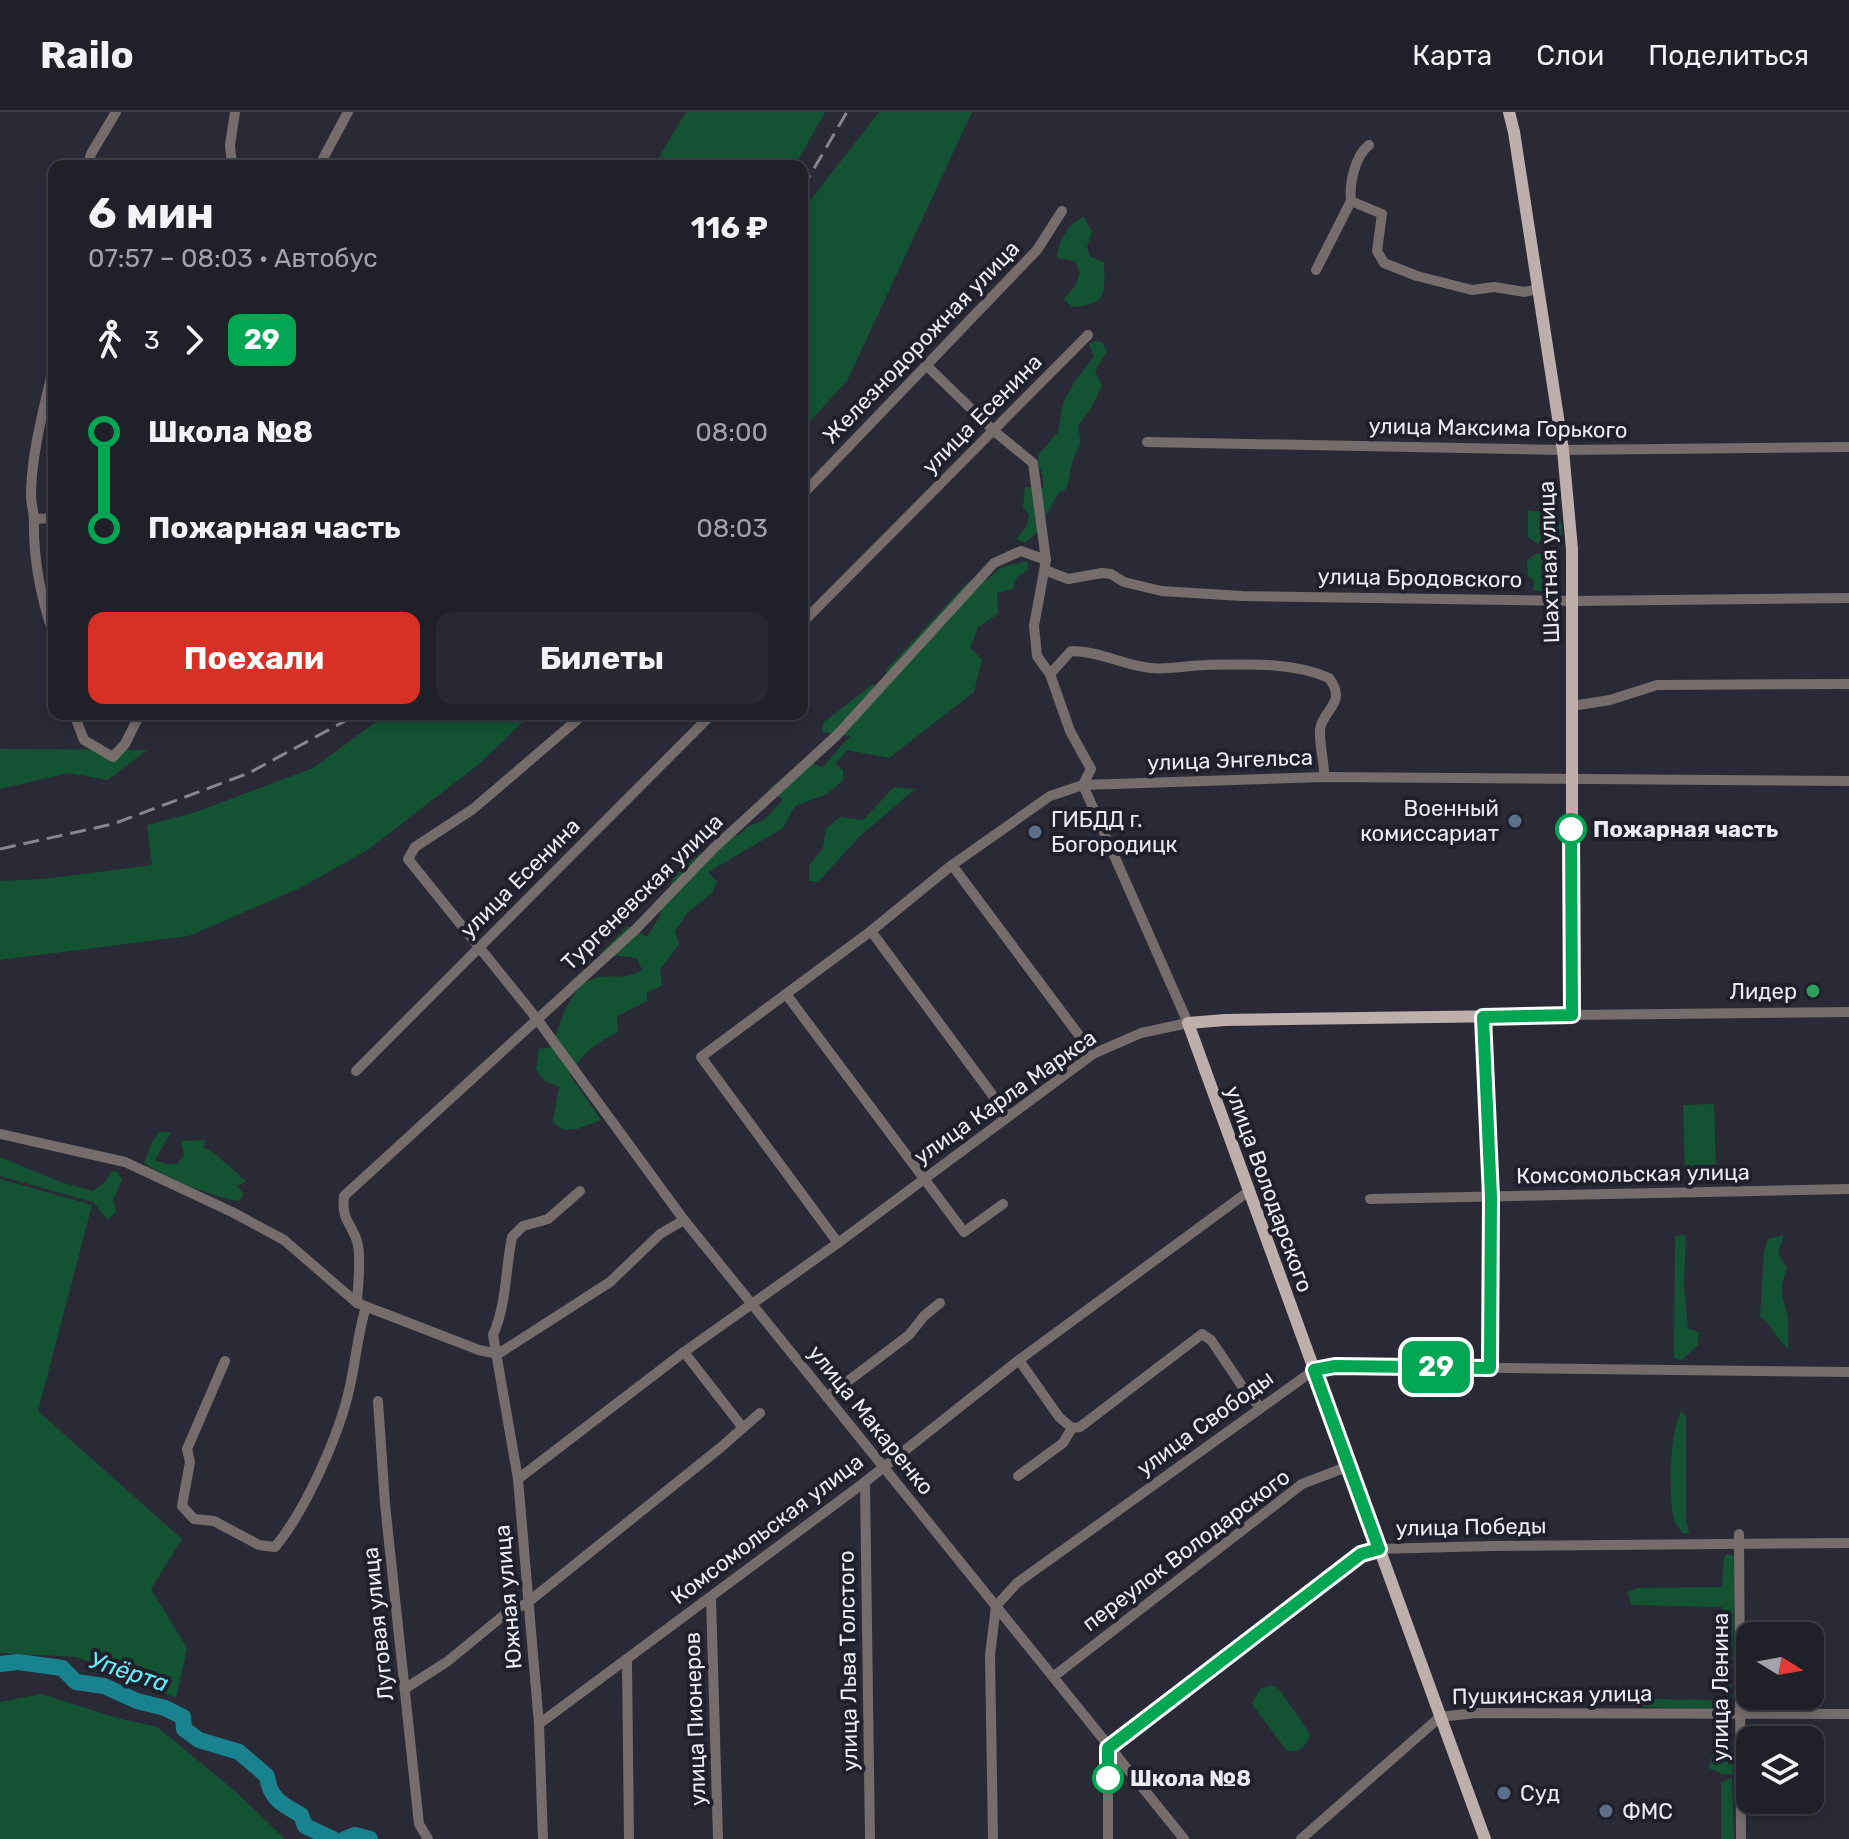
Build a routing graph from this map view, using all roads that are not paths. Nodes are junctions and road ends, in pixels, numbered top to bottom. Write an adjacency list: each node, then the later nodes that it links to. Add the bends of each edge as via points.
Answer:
1 (116, 112): 6 (street)
2 (235, 112): 7 (street)
3 (348, 112): 8 (street)
4 (1509, 112): 12 (main road, Шахтная улица)
5 (1369, 145): 9 (street, via 1360,151)
6 (90, 160)
7 (231, 160)
8 (322, 160)
9 (1351, 201): 11 (street); 12 (street, via 1382,214 1377,251 1384,263 1472,290)
10 (1062, 211): 14 (street, Железнодорожная улица, via 1037,250)
11 (1316, 270)
12 (1538, 289): 19 (main road, Шахтная улица)
13 (1088, 335): 16 (street, улица Есенина)
14 (926, 365): 16 (street, улица Володарского); 20 (street, Железнодорожная улица)
15 (48, 394): 22 (street, via 35,460)
16 (994, 431): 23 (street, улица Володарского, via 1033,463); 26 (street, улица Есенина)
17 (1147, 442): 19 (street, улица Максима Горького)
18 (1849, 447): 19 (street, улица Максима Горького)
19 (1563, 450): 25 (main road, Шахтная улица)
20 (808, 489)
21 (48, 518): 22 (street)
22 (34, 519): 27 (street)
23 (1045, 565): 25 (street, улица Бродовского, via 1068,579 1111,574 1161,591); 28 (street, улица Володарского, via 1034,626 1037,656); 46 (street, Тургеневская улица, via 1021,551 994,563 837,735)
24 (1849, 598): 25 (street, улица Бродовского)
25 (1573, 601): 30 (main road, Шахтная улица)
26 (808, 617)
27 (48, 618)
28 (1050, 674): 35 (street, via 1071,651 1146,668 1279,666 1317,673 1329,678 1337,693 1321,724); 38 (street, улица Володарского, via 1070,731 1091,769)
29 (1849, 684): 30 (street, via 1657,685)
30 (1572, 706): 36 (main road, Шахтная улица)
31 (76, 720): 32 (street, via 84,740 113,757)
32 (137, 720)
33 (577, 720): 41 (street, улица Макаренко, via 473,809 415,847 408,859)
34 (706, 720): 41 (street, улица Есенина)
35 (1324, 777): 36 (street, улица Энгельса); 38 (street, улица Энгельса)
36 (1571, 779): 37 (street, улица Энгельса); 44 (main road, Шахтная улица)
37 (1849, 781)
38 (1083, 785): 39 (street, улица Энгельса, via 1050,796); 47 (street, улица Володарского)
39 (952, 865): 40 (street, улица Энгельса); 48 (street)
40 (871, 931): 42 (street, улица Энгельса); 50 (street)
41 (479, 948): 46 (street, улица Макаренко); 49 (street, улица Есенина)
42 (786, 994): 52 (street); 60 (street, улица Энгельса, via 701,1057)
43 (1849, 1012): 44 (street, улица Карла Маркса)
44 (1572, 1015): 45 (main road, улица Карла Маркса)
45 (1483, 1017): 47 (main road, улица Карла Маркса); 56 (street)
46 (537, 1019): 59 (street, улица Макаренко); 63 (street, Тургеневская улица, via 344,1196 342,1213 357,1242)
47 (1188, 1023): 48 (street, улица Карла Маркса, via 1141,1033); 55 (main road, улица Володарского)
48 (1093, 1054): 50 (street, улица Карла Маркса)
49 (356, 1071)
50 (1008, 1116): 52 (street, улица Карла Маркса)
51 (0, 1134): 63 (street, via 125,1162 232,1212 284,1240)
52 (925, 1177): 58 (street, via 964,1232); 60 (street, улица Карла Маркса)
53 (1849, 1189): 56 (street, Комсомольская улица)
54 (580, 1191): 65 (street, Южная улица, via 548,1219 523,1226 512,1237 506,1291 493,1335)
55 (1249, 1191): 66 (street, Комсомольская улица); 69 (main road, улица Володарского)
56 (1491, 1197): 57 (street, Комсомольская улица); 68 (street)
57 (1370, 1199)
58 (1003, 1204)
59 (684, 1220): 62 (street, улица Макаренко); 65 (street, via 660,1234 610,1282)
60 (838, 1243): 62 (street, улица Карла Маркса)
61 (940, 1303): 71 (street, via 909,1335)
62 (752, 1304): 64 (street, улица Карла Маркса); 71 (street, улица Макаренко)
63 (361, 1305): 65 (street); 67 (street, via 344,1411 314,1480 275,1547 259,1545 214,1521 194,1519 182,1506 190,1462 187,1449)
64 (684, 1352): 75 (street); 80 (street, улица Карла Маркса)
65 (498, 1354): 80 (street, Южная улица)
66 (1019, 1360): 76 (street); 77 (street, Комсомольская улица)
67 (225, 1361)
68 (1490, 1368): 69 (street, улица Свободы); 70 (street, улица Свободы)
69 (1314, 1370): 73 (street, улица Свободы); 78 (main road, улица Володарского)
70 (1849, 1372)
71 (827, 1397): 77 (street, улица Макаренко)
72 (378, 1401): 90 (street, Луговая улица)
73 (1260, 1407): 76 (street, via 1202,1334); 87 (street, улица Свободы, via 1017,1583)
74 (760, 1413): 75 (street)
75 (743, 1428): 86 (street)
76 (1072, 1428): 79 (street, via 1063,1443)
77 (883, 1466): 81 (street, Комсомольская улица); 87 (street, улица Макаренко)
78 (1349, 1466): 84 (main road, улица Володарского); 89 (street, переулок Володарского, via 1302,1484)
79 (1018, 1476)
80 (518, 1479): 86 (street, Южная улица)
81 (865, 1482): 85 (street, Комсомольская улица); 100 (street, улица Льва Толстого)
82 (1740, 1539): 83 (street, улица Победы); 84 (street, улица Победы); 91 (street, улица Ленина)
83 (1849, 1543)
84 (1379, 1549): 93 (main road, улица Володарского); 95 (street, улица Победы, via 1361,1554)
85 (711, 1598): 88 (street, Комсомольская улица); 99 (street, улица Пионеров)
86 (527, 1603): 90 (street); 94 (street, Южная улица)
87 (996, 1606): 89 (street, улица Макаренко); 101 (street, via 990,1655)
88 (627, 1661): 94 (street, Комсомольская улица); 98 (street)
89 (1053, 1677): 95 (street, улица Макаренко)
90 (406, 1688): 96 (street, Луговая улица, via 419,1824)
91 (1740, 1714): 92 (street, Пушкинская улица); 93 (street, Пушкинская улица); 106 (street, улица Ленина)
92 (1849, 1714)
93 (1440, 1717): 104 (street, Пушкинская улица); 105 (main road, улица Володарского)
94 (539, 1724): 97 (street, Южная улица)
95 (1108, 1748): 102 (street); 103 (street, улица Макаренко)
96 (428, 1839)
97 (543, 1839)
98 (629, 1839)
99 (718, 1839)
100 (870, 1839)
101 (993, 1839)
102 (1108, 1839)
103 (1184, 1839)
104 (1301, 1839)
105 (1485, 1839)
106 (1741, 1839)

